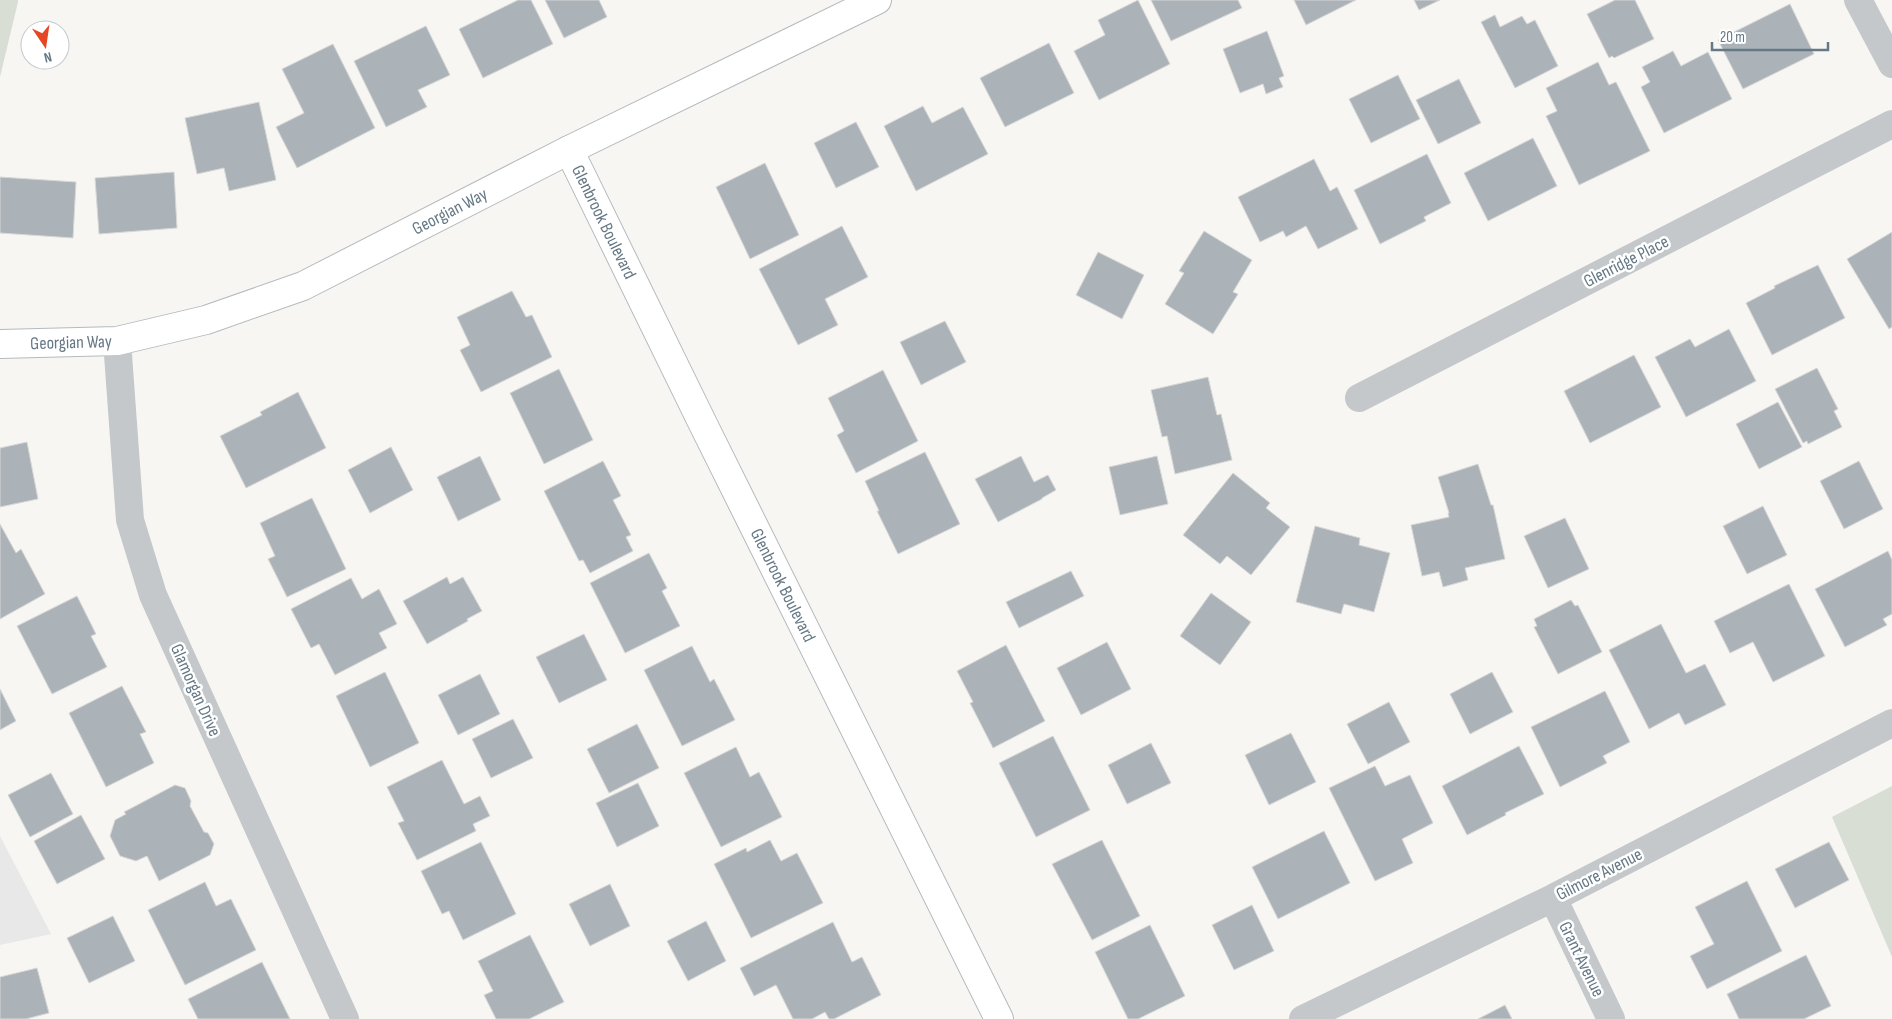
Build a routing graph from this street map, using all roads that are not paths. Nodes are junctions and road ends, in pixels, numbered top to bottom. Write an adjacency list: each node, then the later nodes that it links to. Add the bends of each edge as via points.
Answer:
1 (877, 0): 5 (street, Georgian Way)
2 (1858, 0): 3 (street)
3 (1892, 64)
4 (1892, 124): 8 (street, Glenridge Place)
5 (569, 150): 6 (street, Georgian Way, via 304,286 206,320); 12 (street, Glenbrook Boulevard)
6 (117, 341): 7 (street, Georgian Way); 11 (street, Glamorgan Drive, via 130,520 152,595)
7 (0, 344)
8 (1359, 398)
9 (1892, 723): 10 (street, Gilmore Avenue)
10 (1552, 898): 13 (street, Gilmore Avenue); 14 (street, Grant Avenue)
11 (346, 1019)
12 (1000, 1019)
13 (1303, 1019)
14 (1611, 1019)

